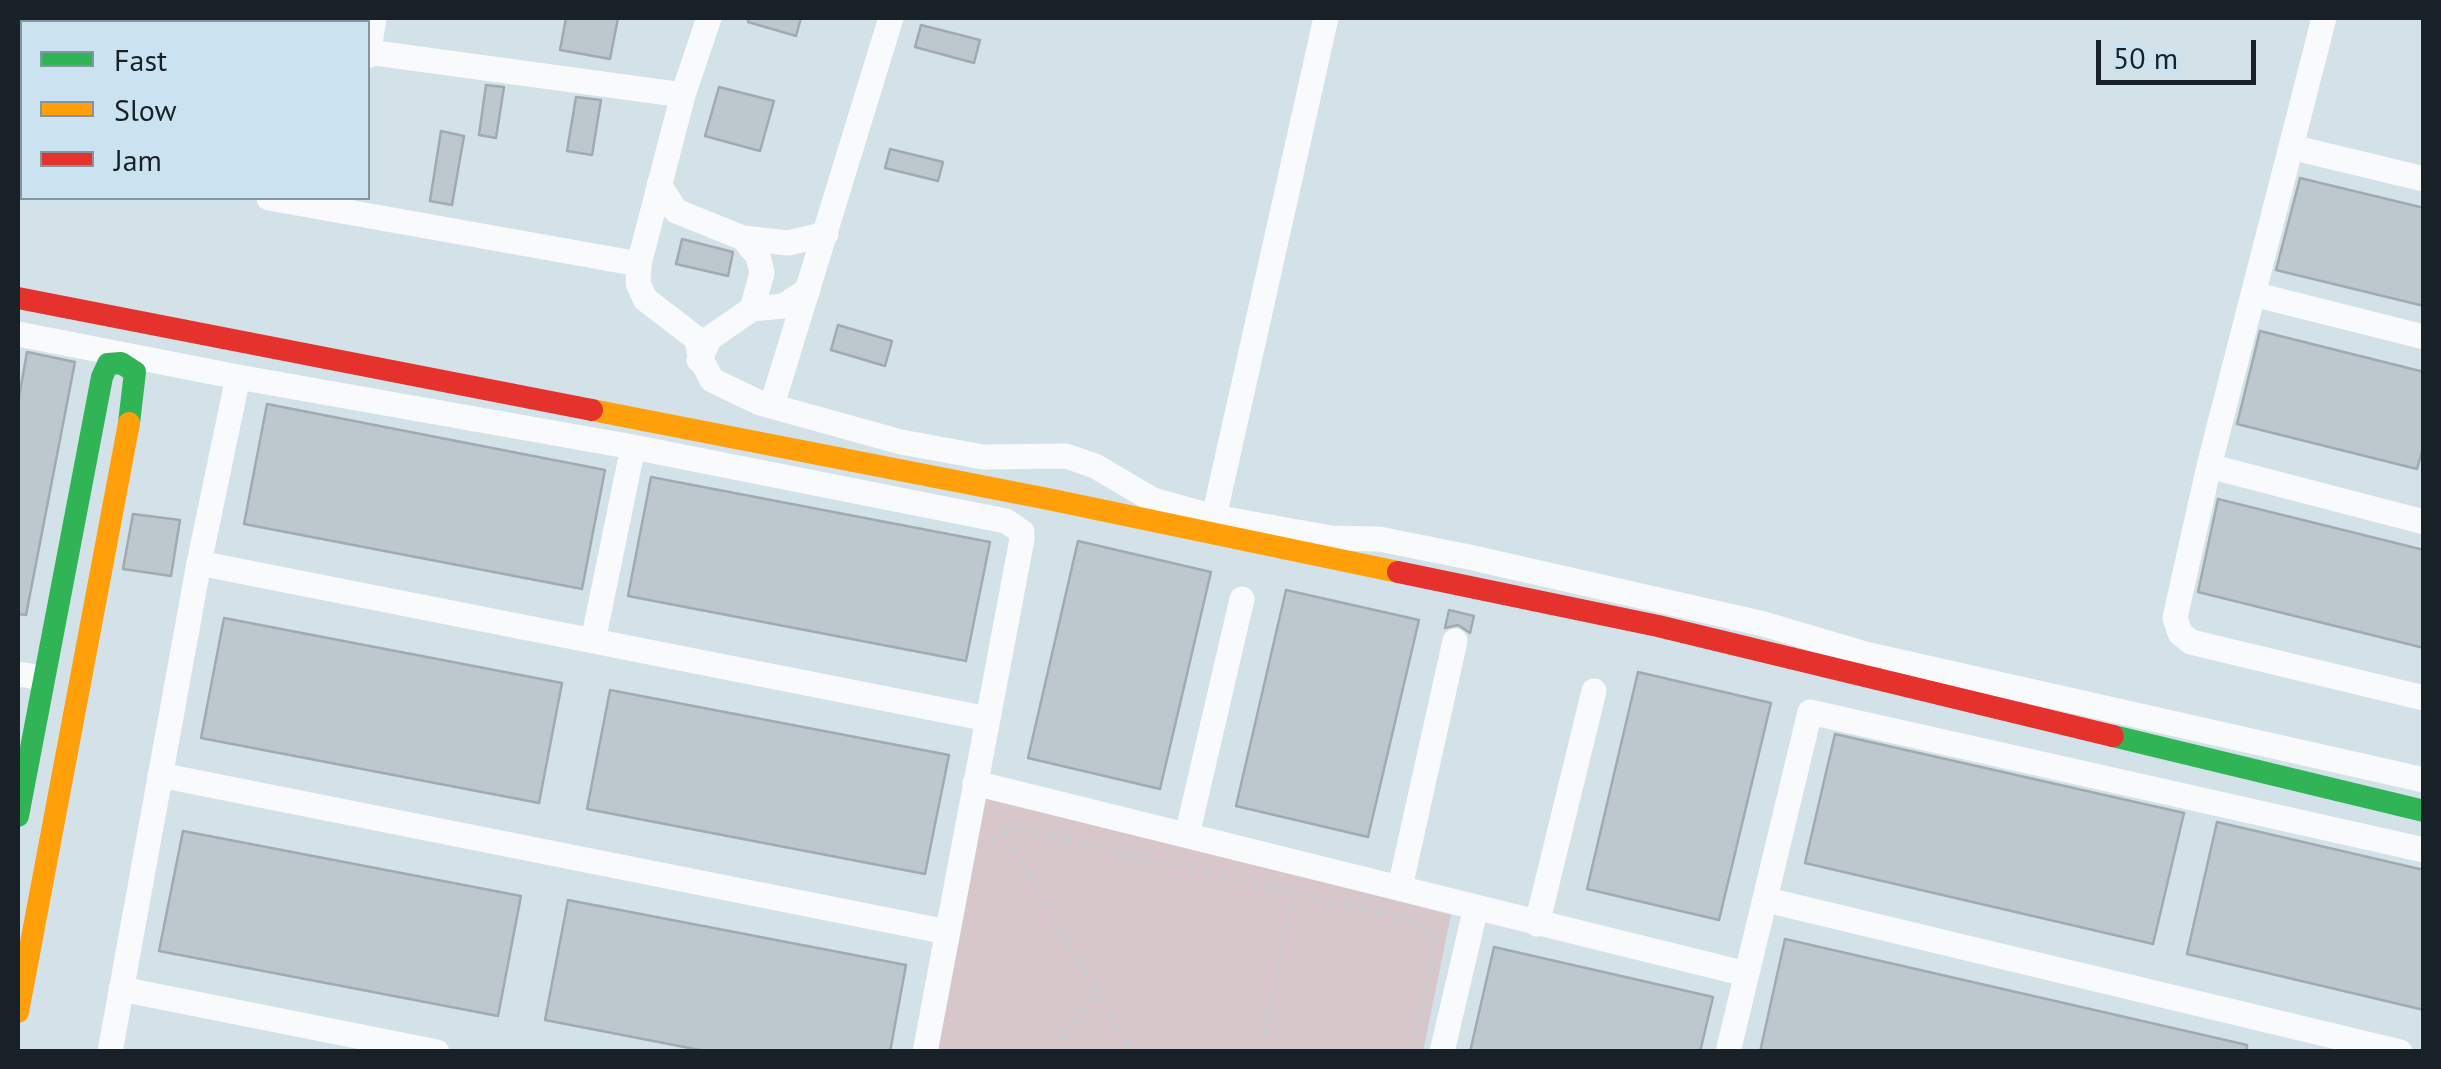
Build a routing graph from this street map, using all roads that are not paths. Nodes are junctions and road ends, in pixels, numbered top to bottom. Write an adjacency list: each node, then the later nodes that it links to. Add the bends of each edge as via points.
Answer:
1 (709, 18): 6 (street)
2 (892, 18): 12 (street)
3 (1326, 18): 26 (street)
4 (2324, 18): 7 (street)
5 (370, 53): 6 (street)
6 (682, 96): 9 (street)
7 (2291, 146): 8 (street); 16 (street)
8 (2424, 179)
9 (660, 185): 13 (street, via 676,212); 14 (street)
10 (295, 200): 11 (street)
11 (335, 203): 14 (street)
12 (826, 234): 13 (street, via 788,243); 15 (street)
13 (743, 238): 18 (street, via 762,273)
14 (639, 264): 21 (street, via 646,299 697,340)
15 (808, 290): 18 (street, via 783,306); 23 (street)
16 (2253, 294): 20 (street); 25 (street)
17 (18, 298): 39 (street, via 1048,498 1658,626)
18 (752, 309): 21 (street, via 710,338)
19 (18, 334): 22 (street)
20 (2424, 337)
21 (700, 358): 23 (street, via 712,380)
22 (238, 377): 24 (street); 28 (street)
23 (772, 405): 26 (street, via 983,457 1066,456 1153,500)
24 (632, 448): 30 (street); 35 (street, via 1016,526 1022,540)
25 (2210, 466): 27 (street); 34 (street, via 2176,611 2180,632 2191,642)
26 (1214, 517): 37 (street, via 1468,557)
27 (2423, 521)
28 (200, 563): 30 (street); 36 (street)
29 (1242, 599): 41 (street)
30 (594, 642): 35 (street)
31 (1454, 642): 43 (street)
32 (30, 676): 40 (street); 50 (street, via 102,376 108,364 121,363 135,372 136,384)
33 (1594, 692): 46 (street)
34 (2424, 698)
35 (988, 719): 38 (street)
36 (160, 775): 47 (street); 49 (street)
37 (2424, 780)
38 (976, 783): 41 (street); 47 (street)
39 (2424, 811)
40 (18, 816)
41 (1187, 835): 43 (street)
42 (2424, 850): 44 (street, via 1810,712)
43 (1400, 887): 45 (street)
44 (1767, 900): 48 (street); 56 (street)
45 (1476, 906): 46 (street); 54 (street)
46 (1537, 924): 48 (street)
47 (947, 932): 53 (street)
48 (1746, 974): 55 (street)
49 (121, 989): 51 (street); 52 (street)
50 (18, 1012)
51 (110, 1052)
52 (437, 1052)
53 (924, 1052)
54 (1442, 1052)
55 (1728, 1052)
56 (2400, 1052)

